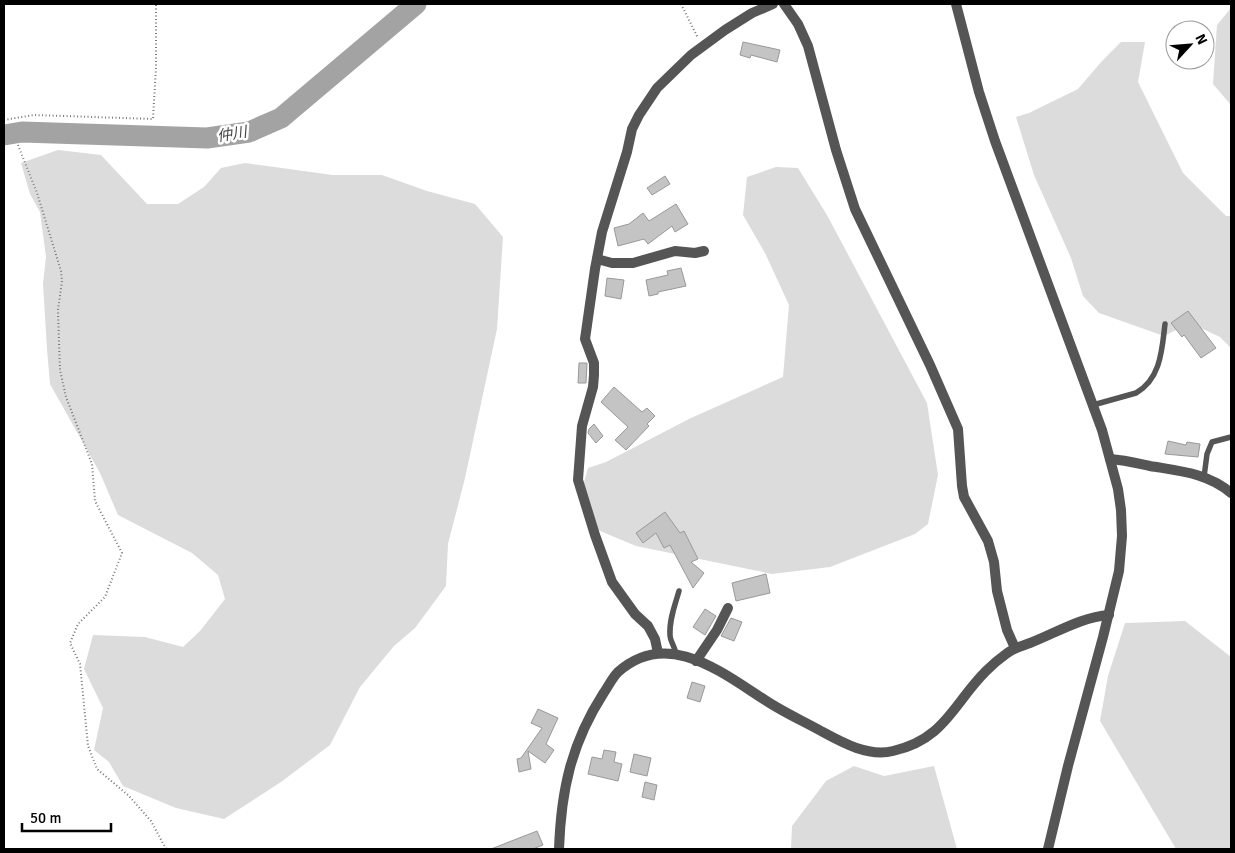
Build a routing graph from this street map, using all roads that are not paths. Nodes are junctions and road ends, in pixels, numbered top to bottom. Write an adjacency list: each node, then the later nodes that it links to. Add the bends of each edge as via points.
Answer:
1 (774, 4): 5 (street, via 752,13 691,55 657,88 632,129)
2 (784, 4): 15 (street, via 808,46 855,209 958,430 964,497 988,541 997,591)
3 (956, 4): 7 (street, via 995,141)
4 (704, 251): 5 (street, via 675,251 633,262 612,263)
5 (597, 259): 16 (street, via 585,340 594,363 594,376 582,426 578,480 612,582 648,626 656,639)
6 (1166, 324): 7 (lane, via 1154,377 1136,393)
7 (1093, 405): 9 (street)
8 (1231, 437): 10 (lane, via 1212,442)
9 (1110, 460): 10 (street, via 1125,460); 14 (street, via 1118,489 1122,536 1119,571)
10 (1204, 477): 11 (street, via 1221,484)
11 (1231, 493)
12 (679, 592): 17 (lane, via 670,625)
13 (728, 608): 18 (street)
14 (1109, 615): 15 (street); 20 (street)
15 (1015, 648): 18 (street, via 985,673 941,727 921,741 882,752 847,745 767,702 722,672)
16 (658, 653): 17 (street); 19 (street, via 634,661 617,673 586,723 566,780)
17 (676, 654): 18 (street)
18 (696, 661)
19 (559, 849)
20 (1048, 849)

